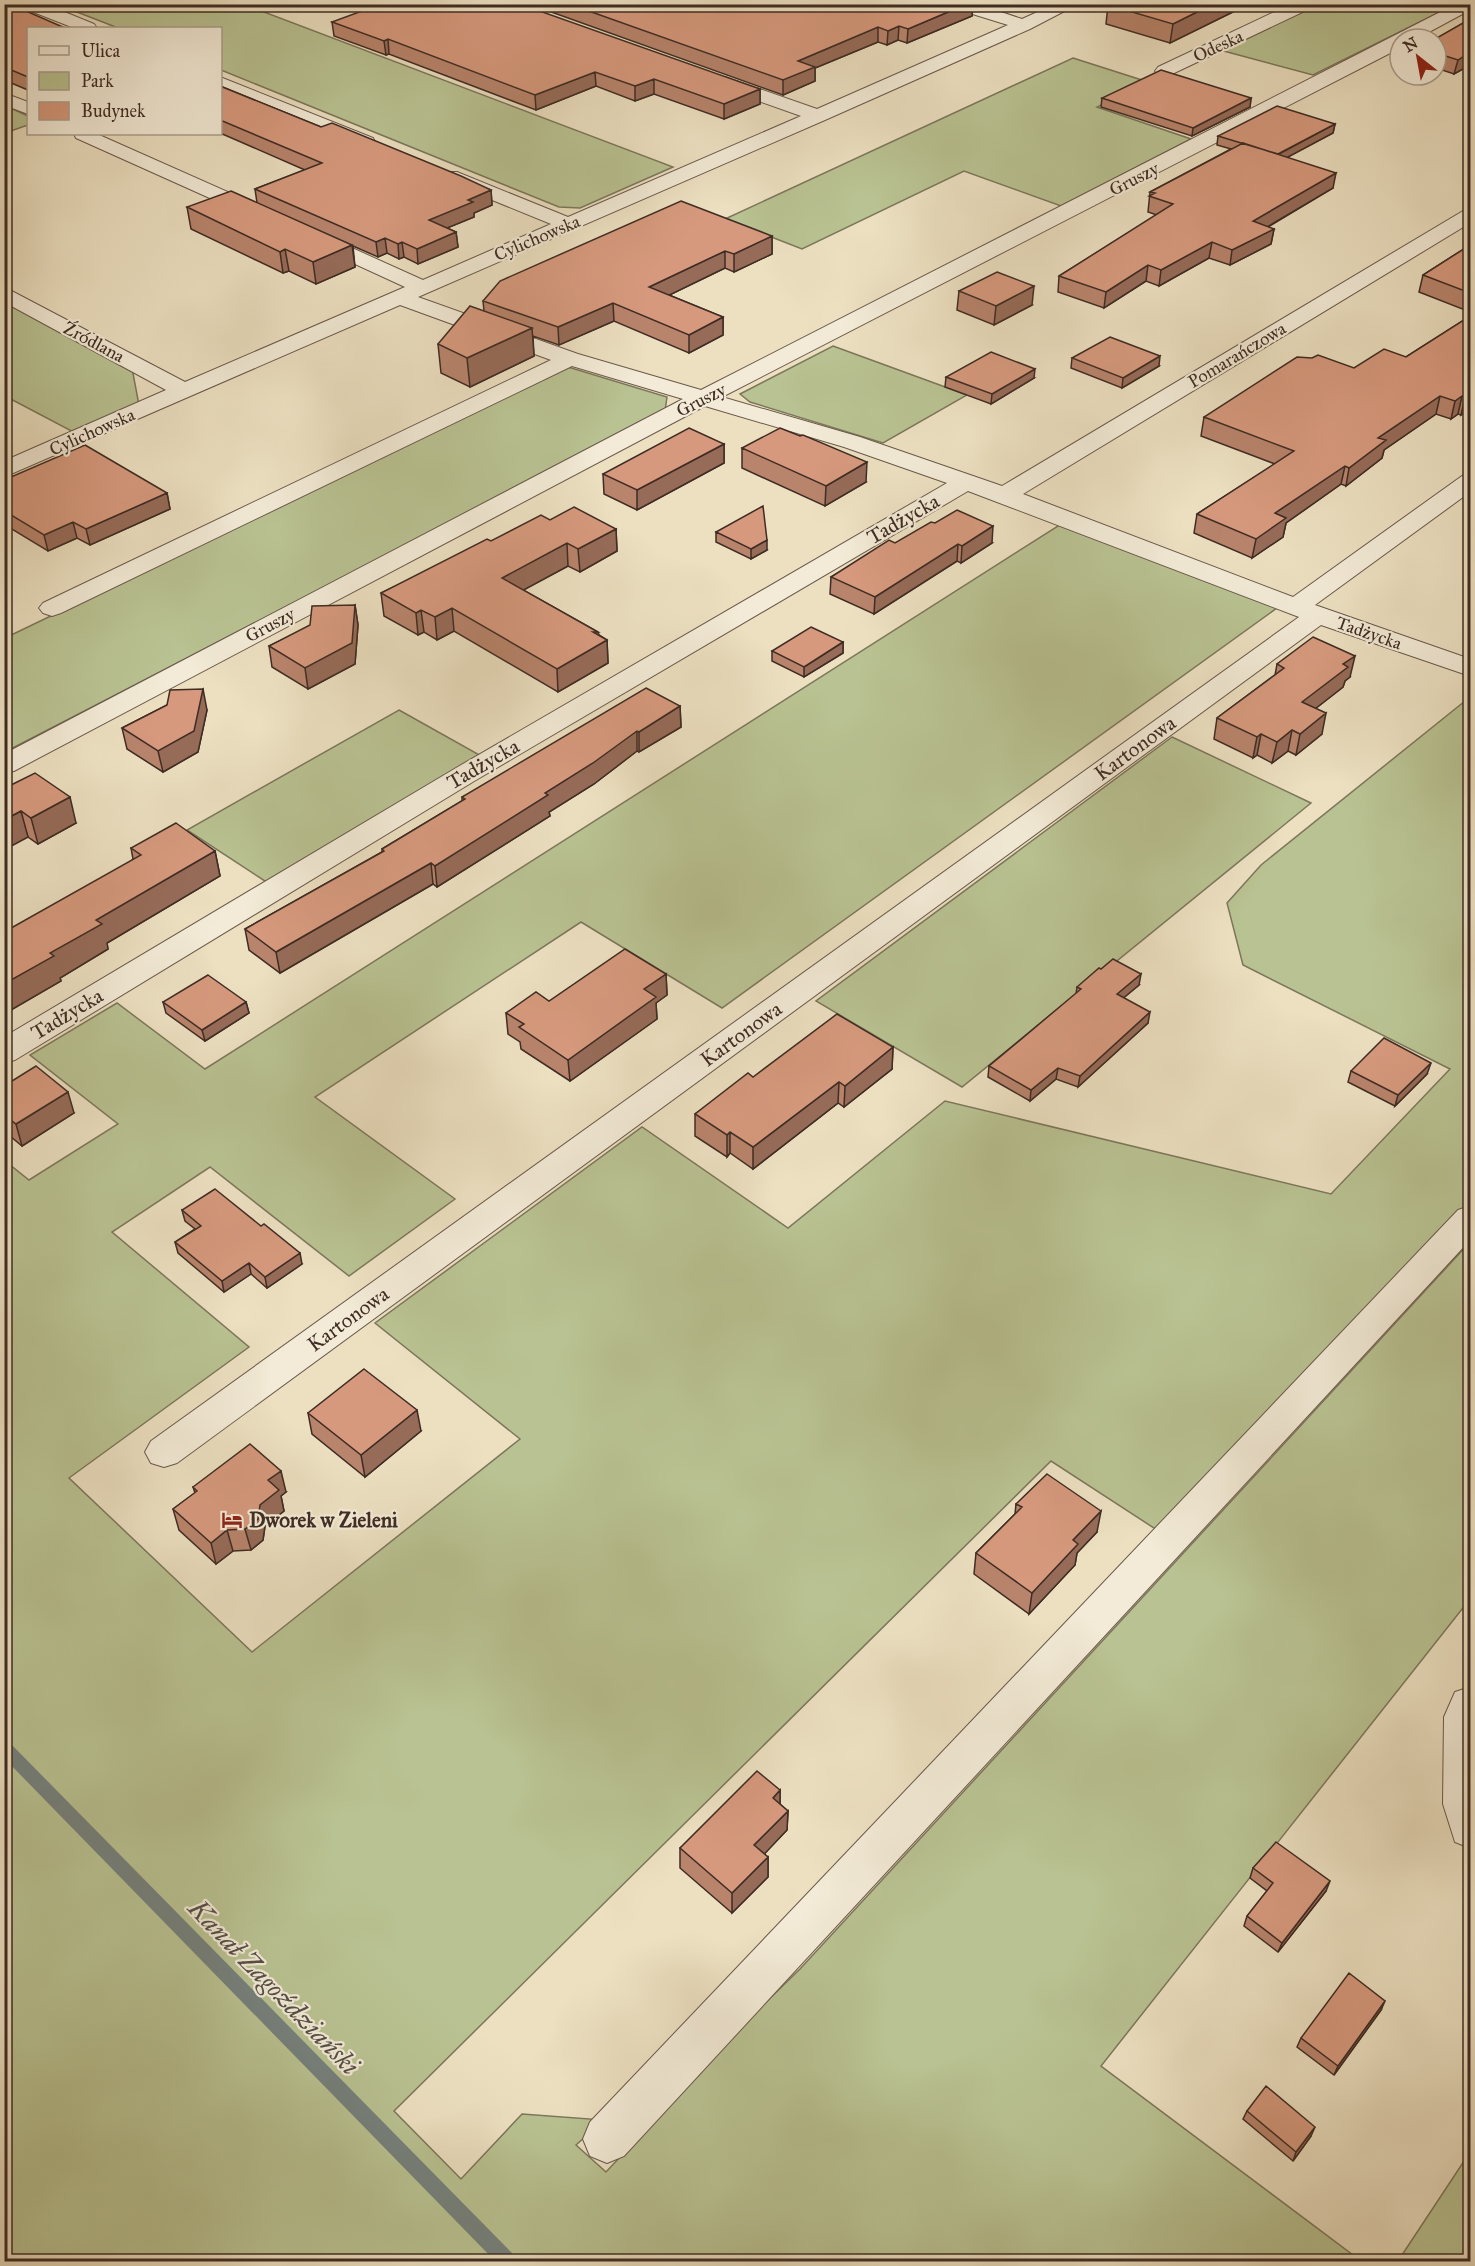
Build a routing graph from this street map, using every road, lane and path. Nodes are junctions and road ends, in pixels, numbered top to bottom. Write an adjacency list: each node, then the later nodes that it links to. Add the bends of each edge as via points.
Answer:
1 (29, 4): 8 (street)
2 (959, 4): 7 (street)
3 (1070, 4): 7 (street, Cylichowska)
4 (1305, 4): 11 (street, Odeska)
5 (1440, 4): 6 (street)
6 (1465, 7): 9 (street, Gruszy)
7 (1024, 25): 16 (street, Cylichowska)
8 (86, 27)
9 (1427, 27)
10 (1388, 47): 29 (street, Gruszy)
11 (1164, 71)
12 (701, 74): 16 (street)
13 (222, 83): 18 (street)
14 (4, 98): 15 (street)
15 (27, 109)
16 (819, 116): 22 (street, Cylichowska)
17 (85, 135): 21 (street)
18 (384, 149)
19 (438, 171): 22 (street)
20 (1470, 215): 33 (street, Pomarańczowa)
21 (274, 220)
22 (568, 224): 24 (street, Cylichowska)
23 (295, 230): 24 (street)
24 (422, 287): 26 (street, Cylichowska)
25 (4, 293): 28 (street, Źródlana)
26 (399, 297): 27 (street, Tadżycka); 28 (street, Cylichowska)
27 (570, 359): 29 (street, Tadżycka); 34 (street)
28 (184, 391): 30 (street, Cylichowska)
29 (701, 399): 32 (street, Tadżycka, via 852,442); 37 (street, Gruszy)
30 (4, 470)
31 (1470, 481): 35 (street, Kartonowa)
32 (966, 482): 33 (street, Tadżycka); 38 (street, Tadżycka, via 435,793)
33 (1004, 495): 35 (street, Tadżycka)
34 (52, 608)
35 (1307, 611): 36 (street, Tadżycka); 40 (street, Kartonowa)
36 (1470, 668)
37 (4, 765)
38 (4, 1052)
39 (1470, 1219): 43 (street)
40 (164, 1452)
41 (1470, 1705): 42 (street, via 1465,1717 1464,1804)
42 (1470, 1828)
43 (607, 2139)

